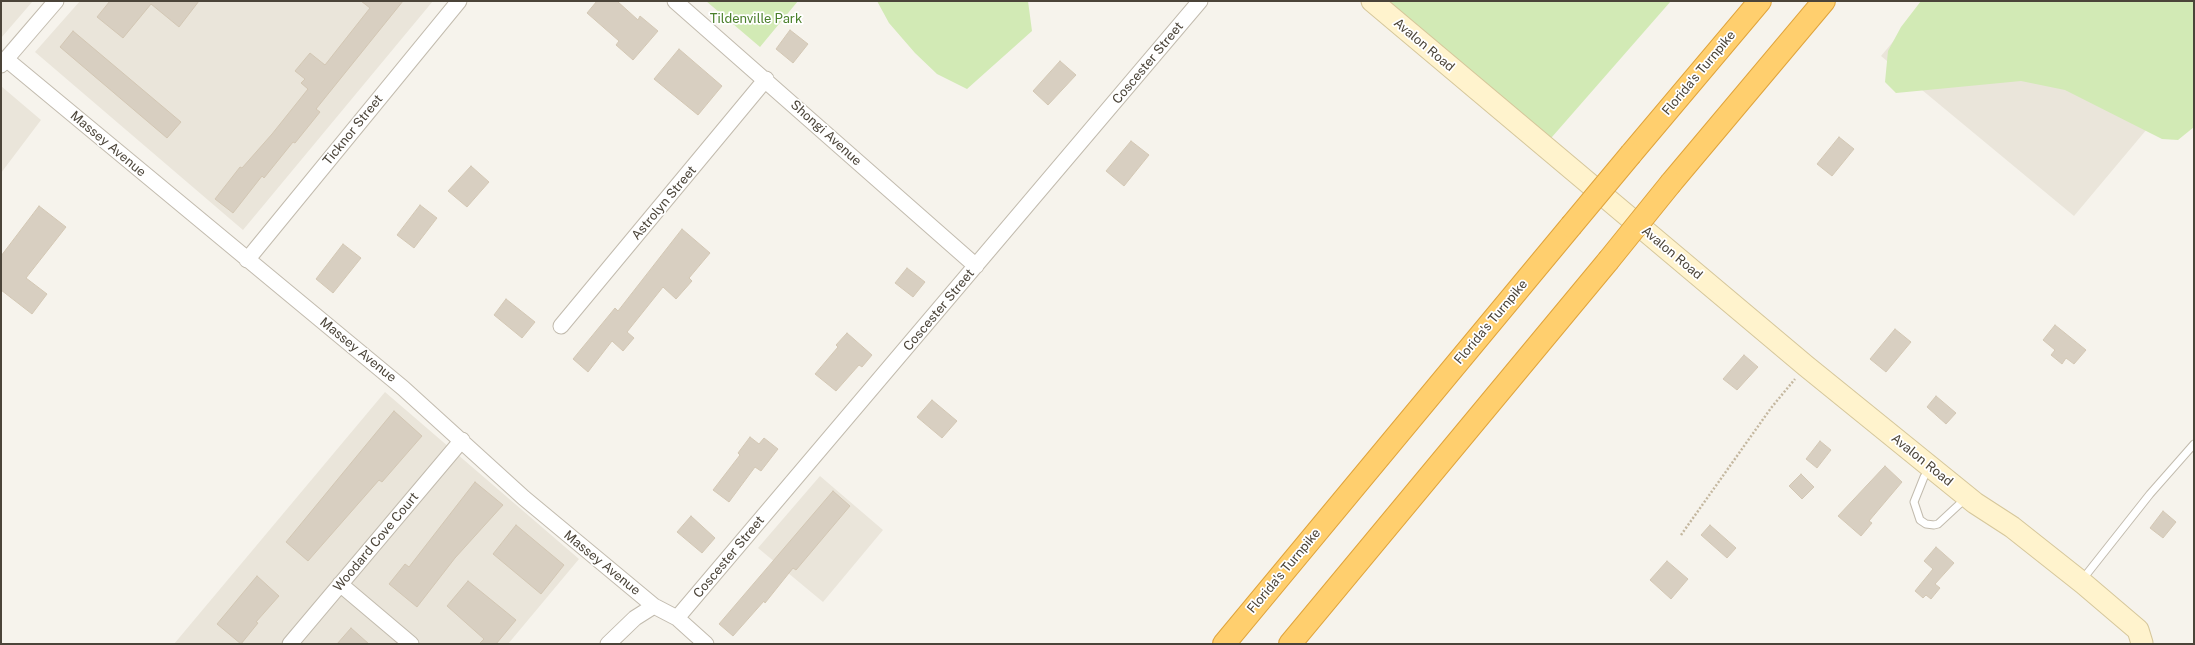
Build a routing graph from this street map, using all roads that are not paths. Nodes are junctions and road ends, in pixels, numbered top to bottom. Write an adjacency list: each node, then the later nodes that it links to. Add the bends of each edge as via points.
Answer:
1 (56, 1): 8 (street)
2 (460, 1): 10 (street, Ticknor Street)
3 (675, 1): 9 (street, Shongi Avenue)
4 (1200, 1): 11 (street, Coscester Street)
5 (1372, 1): 15 (main road, Avalon Road, via 1806,366)
6 (1760, 1): 26 (highway, Florida's Turnpike, bridge)
7 (1824, 1): 27 (highway, bridge)
8 (4, 62): 10 (street, Massey Avenue)
9 (766, 79): 11 (street, Shongi Avenue); 12 (street, Astrolyn Street)
10 (247, 260): 13 (street, Massey Avenue)
11 (976, 266): 20 (street, Coscester Street)
12 (561, 326)
13 (462, 440): 18 (street, Woodard Cove Court); 19 (street, Massey Avenue, via 524,498)
14 (2194, 444): 17 (lane, via 2150,494)
15 (1931, 467): 16 (main road, Avalon Road); 16 (lane, via 1914,502 1920,520 1926,524 1938,524)
16 (1971, 500): 17 (main road, Avalon Road, via 2012,527); 21 (main road, Avalon Road, via 2005,534 2129,640)
17 (2081, 582): 21 (main road, Avalon Road, via 2138,630)
18 (340, 584): 22 (street, Woodard Cove Court); 23 (street)
19 (654, 606): 20 (street, Massey Avenue); 24 (street, via 635,618)
20 (677, 618): 25 (street, Massey Avenue)
21 (2143, 643)
22 (290, 644)
23 (411, 644)
24 (608, 644)
25 (706, 644)
26 (1224, 644)
27 (1290, 644)

